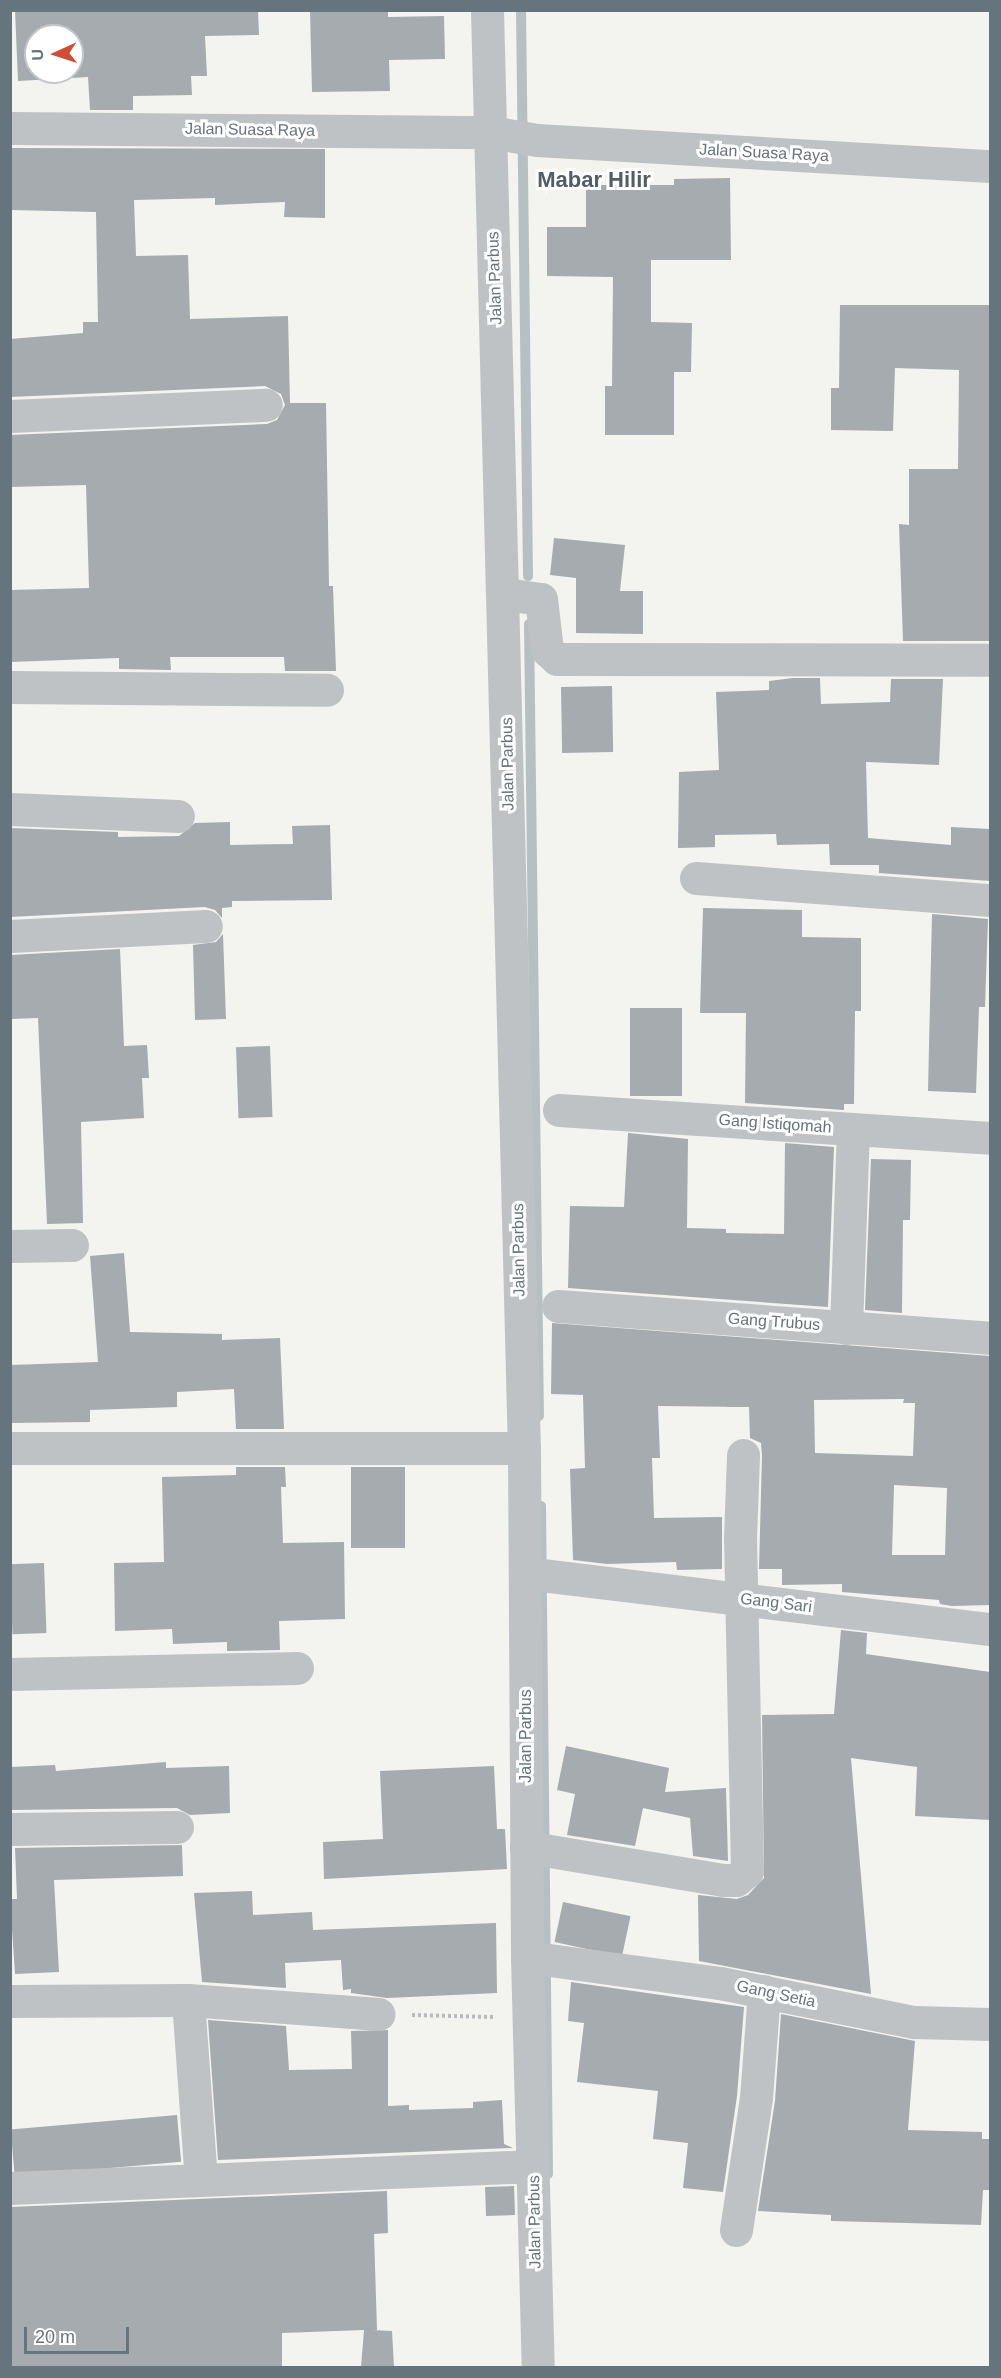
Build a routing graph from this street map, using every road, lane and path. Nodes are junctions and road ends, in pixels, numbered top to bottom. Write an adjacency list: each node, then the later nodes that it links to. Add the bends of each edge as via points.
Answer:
1 (487, 10): 3 (street, Jalan Parbus)
2 (10, 128): 3 (street, Jalan Suasa Raya)
3 (498, 134): 4 (street, Jalan Suasa Raya, via 537,140); 7 (street, Jalan Parbus)
4 (990, 166)
5 (266, 405): 6 (street)
6 (10, 416)
7 (505, 594): 8 (street, via 541,599 547,650 556,659); 26 (street, Jalan Parbus)
8 (990, 660)
9 (10, 687): 10 (street)
10 (327, 690)
11 (10, 809): 12 (street)
12 (178, 816)
13 (696, 878): 14 (street)
14 (990, 900)
15 (206, 926): 16 (street)
16 (10, 936)
17 (559, 1110): 18 (street, Gang Istiqomah)
18 (854, 1130): 19 (street, Gang Istiqomah); 23 (street)
19 (990, 1138)
20 (72, 1245): 21 (street)
21 (10, 1246)
22 (558, 1306): 23 (street, Gang Trubus)
23 (846, 1328): 24 (street, Gang Trubus)
24 (990, 1338)
25 (10, 1448): 26 (street)
26 (524, 1448): 28 (street, Jalan Parbus)
27 (743, 1455): 29 (street)
28 (540, 1574): 29 (street, Gang Sari); 35 (street, Jalan Parbus)
29 (742, 1599): 30 (street, Gang Sari); 35 (street, via 749,1856 743,1877 723,1880)
30 (990, 1629)
31 (297, 1668): 32 (street)
32 (10, 1674)
33 (177, 1827): 34 (street)
34 (10, 1829)
35 (536, 1848): 36 (street, Jalan Parbus)
36 (540, 1959): 37 (street, Gang Setia); 41 (street, Jalan Parbus)
37 (764, 1991): 42 (street, Gang Setia, via 914,2022); 46 (street, via 756,2098)
38 (188, 2000): 39 (street); 40 (street); 44 (street)
39 (10, 2001)
40 (378, 2014): 41 (path)
41 (528, 2018): 43 (street, Jalan Parbus)
42 (990, 2024)
43 (534, 2166): 44 (street); 47 (street, Jalan Parbus)
44 (201, 2180): 45 (street)
45 (10, 2188)
46 (736, 2230)
47 (538, 2367)

